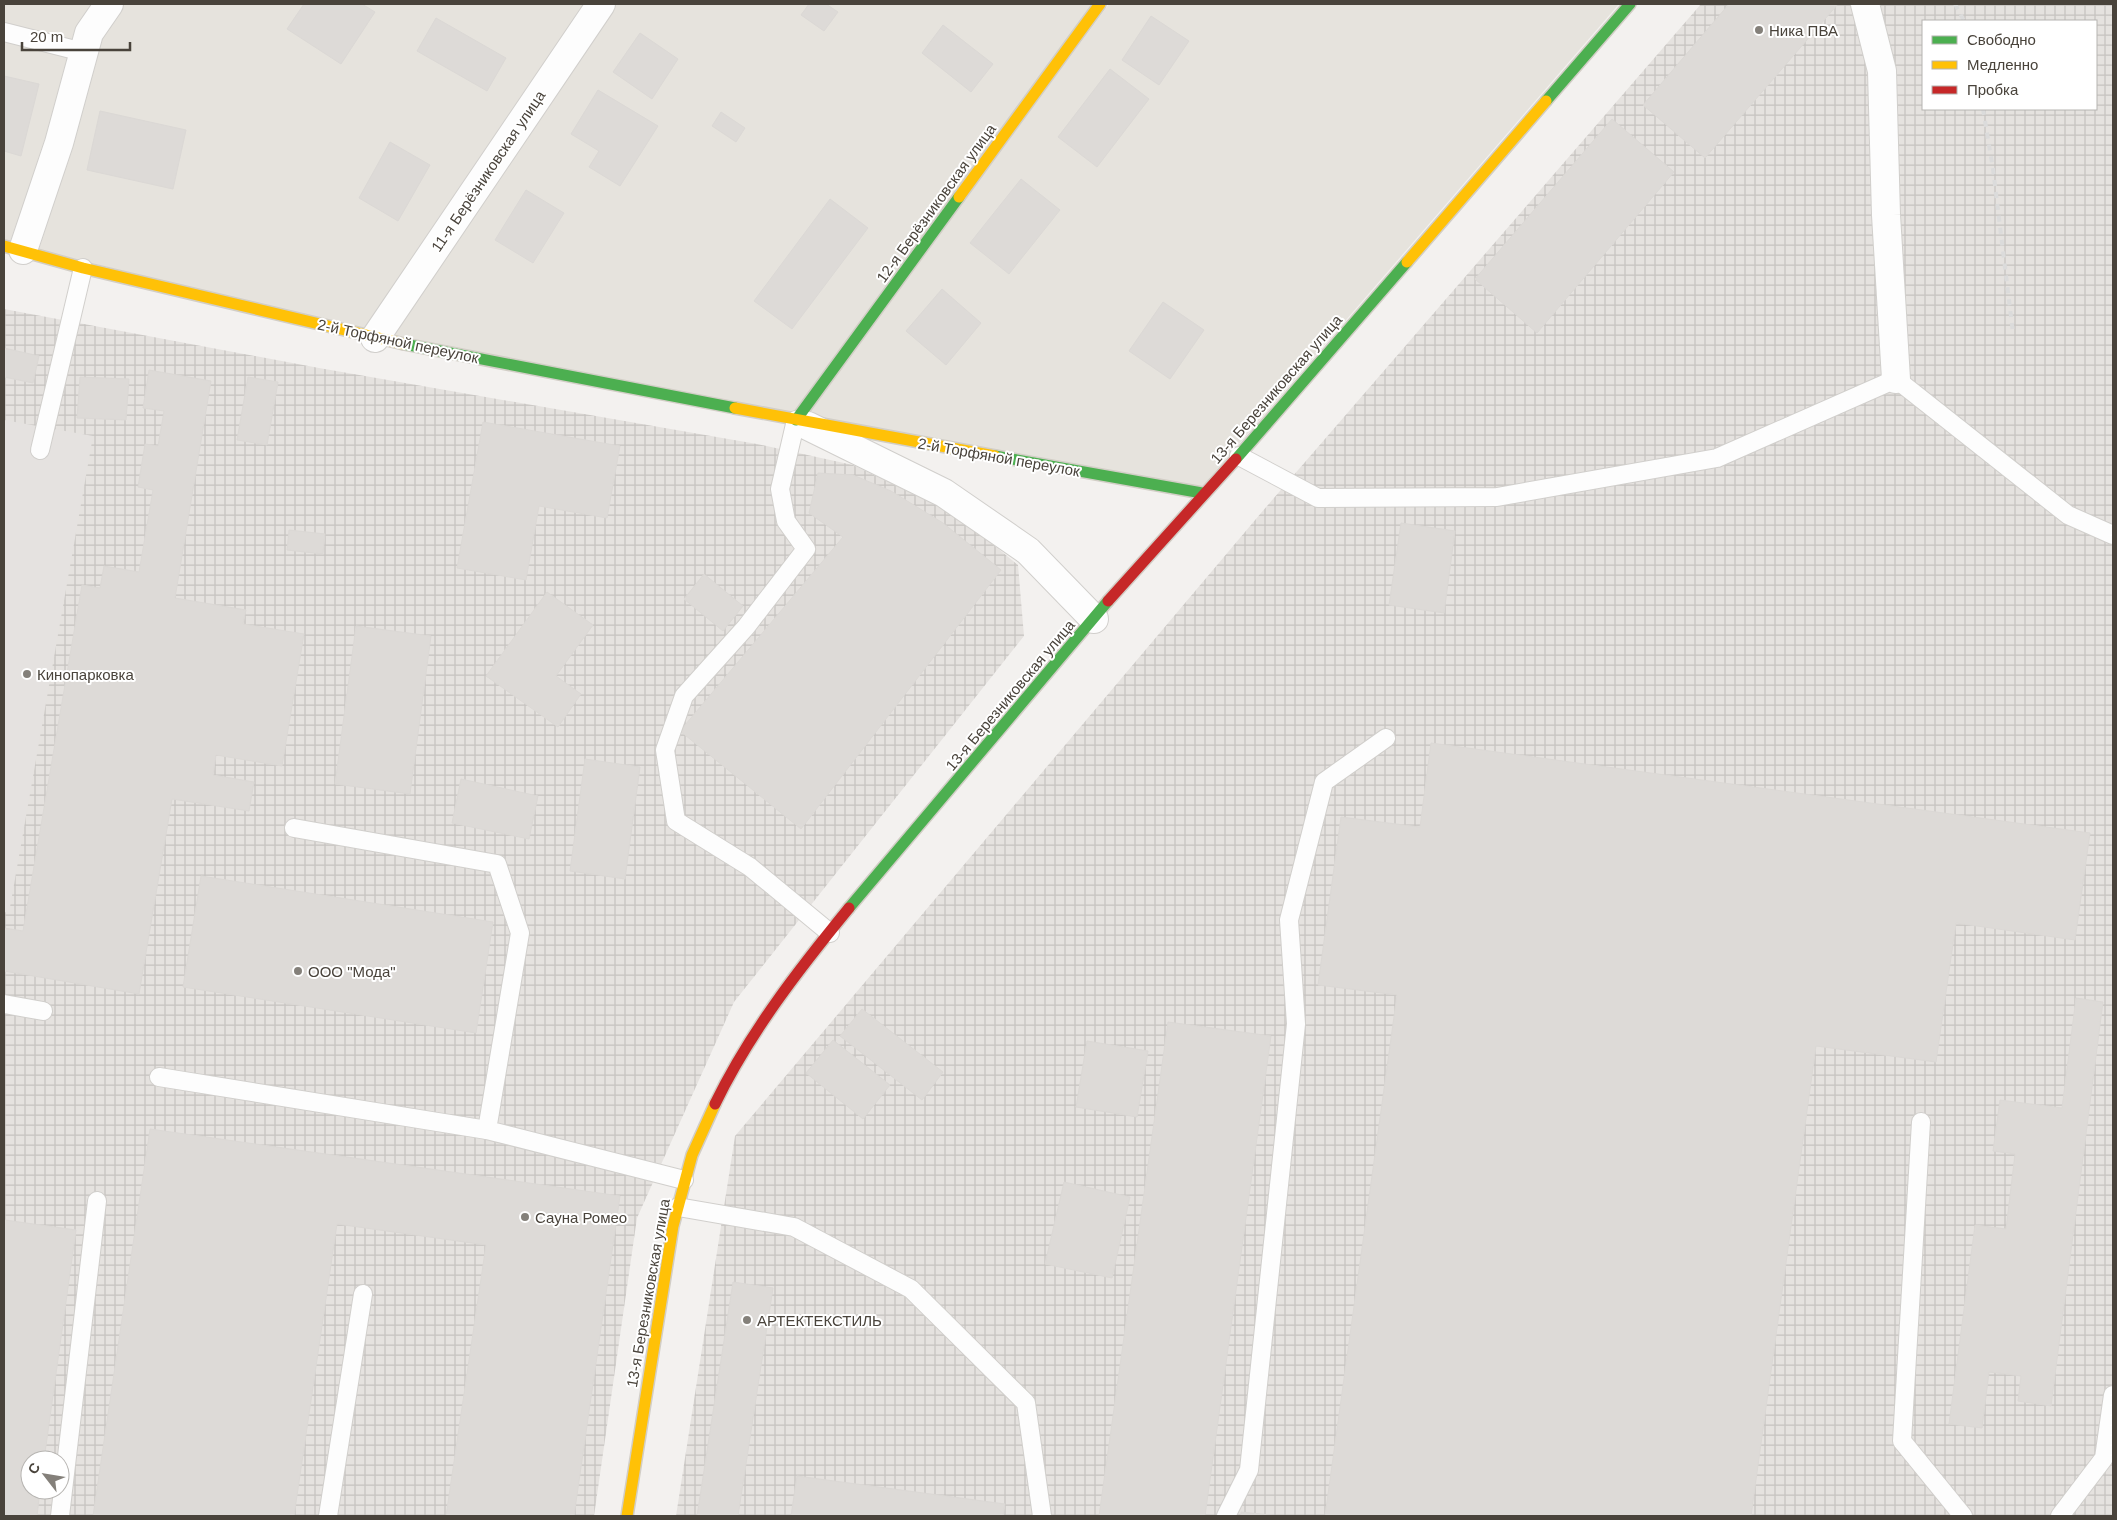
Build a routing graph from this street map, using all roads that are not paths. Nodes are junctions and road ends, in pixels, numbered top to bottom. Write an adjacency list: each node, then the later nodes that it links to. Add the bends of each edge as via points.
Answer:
1 (109, 4): 7 (street, via 89,33)
2 (601, 4): 10 (street, 11-я Берёзниковская улица)
3 (1100, 4): 12 (street, 12-я Берёзниковская улица)
4 (1630, 4): 14 (street, 13-я Березниковская улица)
5 (1866, 4): 11 (street, via 1882,71 1886,215)
6 (4, 32): 7 (lane)
7 (83, 52): 8 (street, via 59,143)
8 (14, 248): 9 (street, 2-й Торфяной переулок)
9 (82, 268): 10 (street, 2-й Торфяной переулок); 13 (lane)
10 (375, 338): 12 (street, 2-й Торфяной переулок)
11 (1896, 379): 14 (lane, via 1717,458 1497,497 1318,498); 16 (lane, via 2068,515)
12 (796, 420): 15 (street, 2-й Торфяной переулок); 17 (street, 2-й Торфяной переулок, via 944,493 1028,551); 20 (lane, via 780,489 786,522 806,549 746,627 684,696 665,750 676,821 750,867)
13 (40, 450)
14 (1239, 456): 15 (street, 13-я Березниковская улица)
15 (1202, 493): 17 (street, 13-я Березниковская улица)
16 (2113, 535)
17 (1094, 619): 20 (street, 13-я Березниковская улица)
18 (1386, 738): 35 (lane, via 1324,782 1289,920 1296,1024 1249,1470)
19 (294, 828): 25 (lane, via 497,864 520,933)
20 (830, 933): 26 (street, 13-я Березниковская улица, via 784,991 751,1040 701,1132)
21 (4, 1004): 22 (lane)
22 (43, 1011)
23 (160, 1077): 25 (lane)
24 (1922, 1122): 36 (lane, via 1902,1441)
25 (486, 1130): 26 (lane)
26 (684, 1180): 28 (street, 13-я Березниковская улица)
27 (97, 1201): 31 (lane)
28 (678, 1207): 33 (street, 13-я Березниковская улица); 34 (lane, via 794,1227 911,1288 1026,1403)
29 (364, 1294): 32 (lane)
30 (2113, 1395): 37 (lane, via 2104,1458)
31 (60, 1516)
32 (328, 1516)
33 (626, 1516)
34 (1042, 1516)
35 (1226, 1516)
36 (1963, 1516)
37 (2060, 1516)

